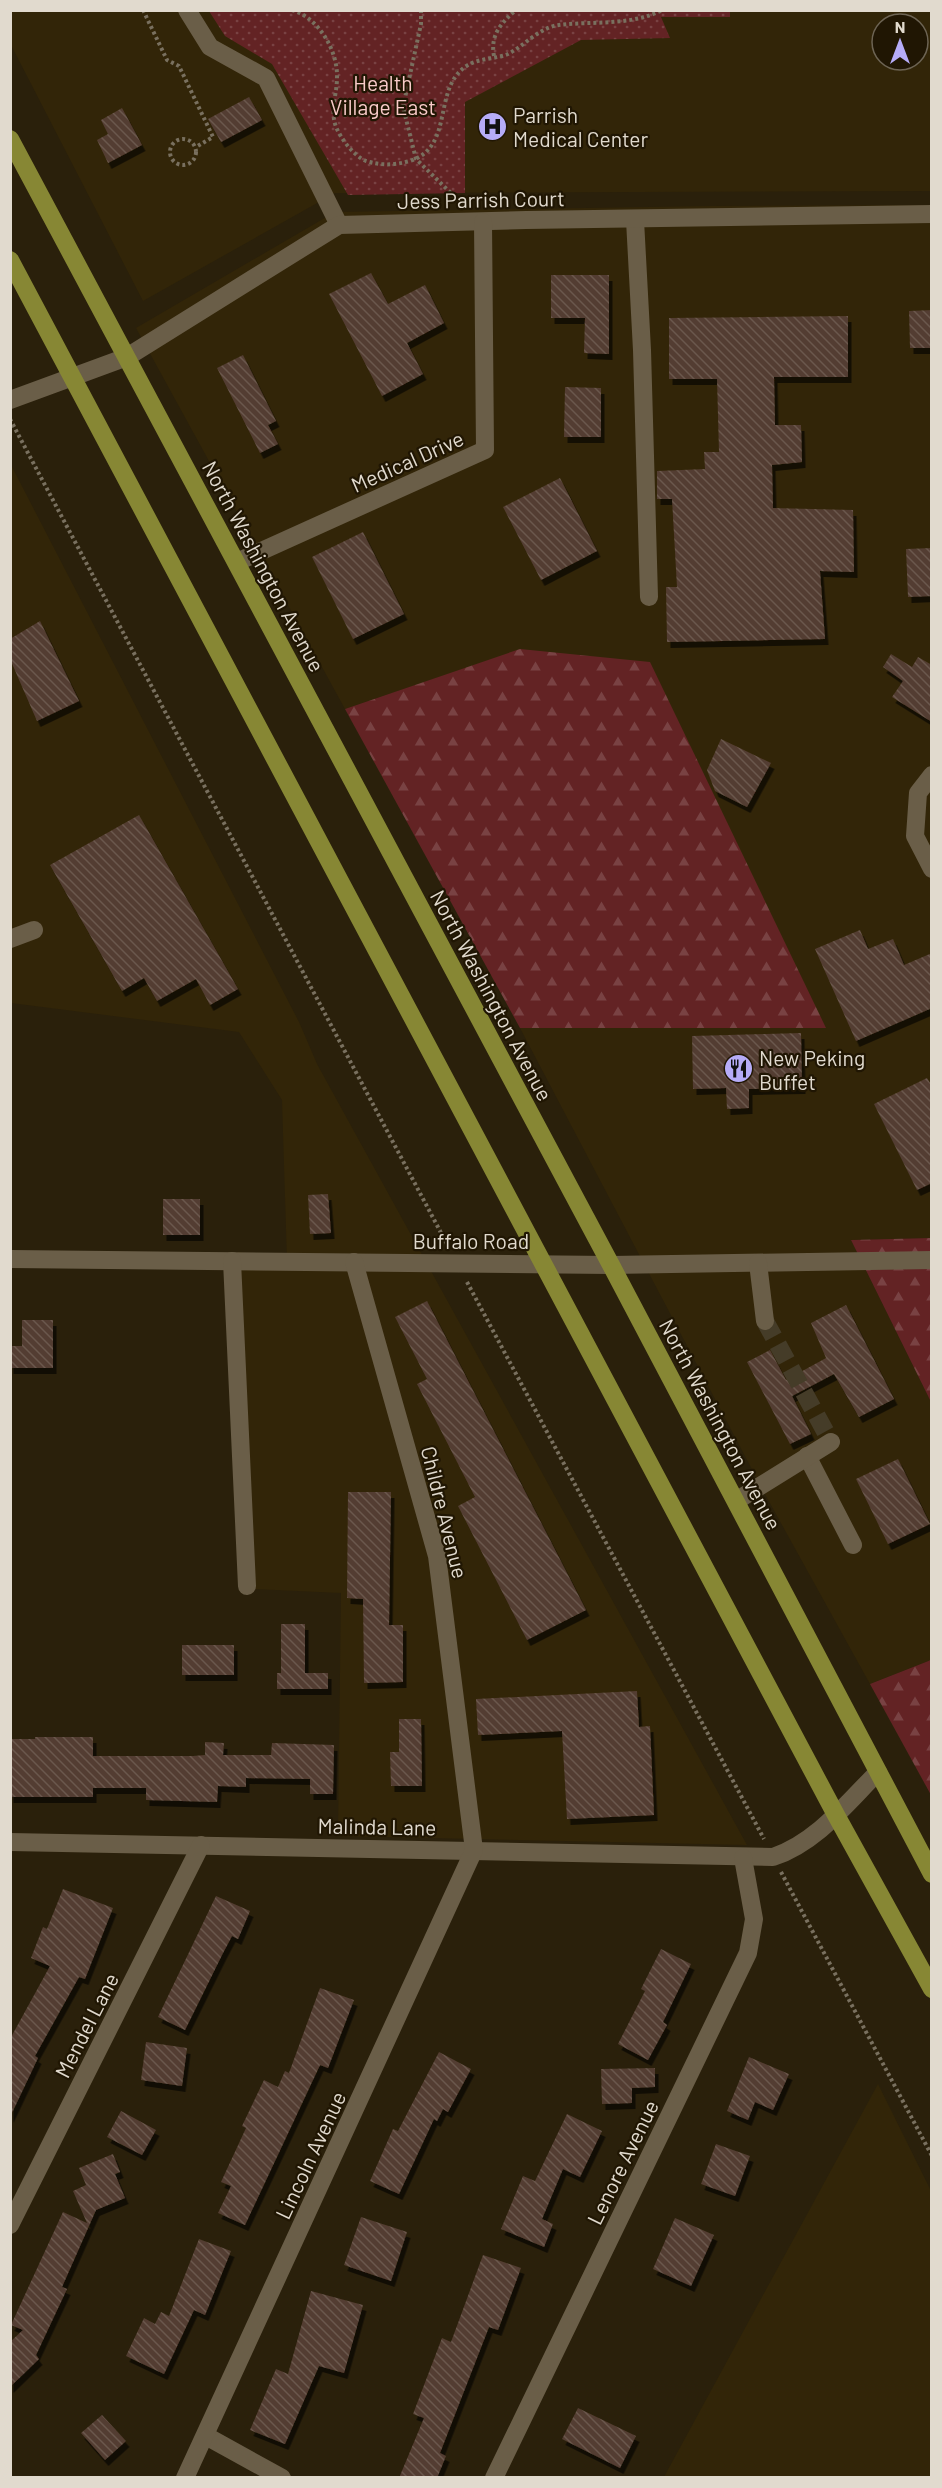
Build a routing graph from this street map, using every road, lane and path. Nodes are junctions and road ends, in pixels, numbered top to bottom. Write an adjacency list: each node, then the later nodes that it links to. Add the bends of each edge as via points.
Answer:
1 (143, 10): 9 (path, via 167,60 179,66 213,137)
2 (187, 10): 15 (street, via 210,47 266,78)
3 (292, 10): 10 (path, via 318,28 334,50 338,77 334,120 346,144 364,160 393,166)
4 (421, 10): 10 (path, via 422,24 403,107)
5 (516, 10): 7 (path, via 498,29 493,40)
6 (662, 10): 7 (path, via 625,20 556,25 506,55)
7 (494, 56): 10 (path, via 467,65 456,79 439,136 428,152)
8 (10, 139): 17 (main road, North Washington Avenue)
9 (196, 147): 9 (path, via 186,139 178,140 171,154 178,164 187,164 196,156)
10 (416, 159): 11 (path, via 458,200)
11 (483, 201)
12 (932, 214): 13 (street, Jess Parrish Court)
13 (635, 219): 14 (street, Jess Parrish Court); 22 (street)
14 (483, 222): 15 (street, Jess Parrish Court); 21 (street, Medical Drive, via 485,450)
15 (339, 225): 17 (street)
16 (10, 260): 18 (main road)
17 (127, 357): 18 (street); 21 (main road, North Washington Avenue)
18 (73, 378): 19 (street); 32 (main road)
19 (10, 400)
20 (10, 419): 31 (path)
21 (237, 562): 34 (main road, North Washington Avenue)
22 (649, 597)
23 (932, 775): 24 (street, via 918,793 915,836)
24 (932, 869)
25 (34, 930): 26 (street)
26 (10, 939)
27 (10, 1259): 29 (street, Buffalo Road)
28 (932, 1260): 33 (street, Buffalo Road)
29 (232, 1261): 30 (street, Buffalo Road); 40 (street)
30 (354, 1262): 31 (street, Buffalo Road); 45 (street, Childre Avenue, via 437,1556)
31 (457, 1262): 32 (street, Buffalo Road); 46 (path)
32 (543, 1262): 34 (street, Buffalo Road); 42 (main road)
33 (758, 1263): 34 (street, Buffalo Road); 35 (street)
34 (611, 1265): 38 (main road, North Washington Avenue)
35 (765, 1321)
36 (831, 1442): 37 (street)
37 (807, 1456): 38 (street); 39 (street)
38 (736, 1501): 41 (main road, North Washington Avenue)
39 (853, 1545)
40 (247, 1586)
41 (878, 1772): 42 (street); 48 (main road, North Washington Avenue)
42 (836, 1815): 46 (street, via 794,1850); 49 (main road)
43 (10, 1842): 44 (street, Malinda Lane)
44 (201, 1845): 45 (street, Malinda Lane); 51 (street, Mendel Lane)
45 (474, 1850): 47 (street, Malinda Lane); 52 (street, Lincoln Avenue)
46 (773, 1857): 47 (street, Malinda Lane); 50 (path)
47 (743, 1858): 55 (street, Lenore Avenue, via 754,1919 748,1953)
48 (932, 1874)
49 (932, 1989)
50 (932, 2156)
51 (10, 2225)
52 (206, 2436): 53 (street, Lincoln Avenue); 54 (street)
53 (185, 2478)
54 (282, 2478)
55 (495, 2478)

